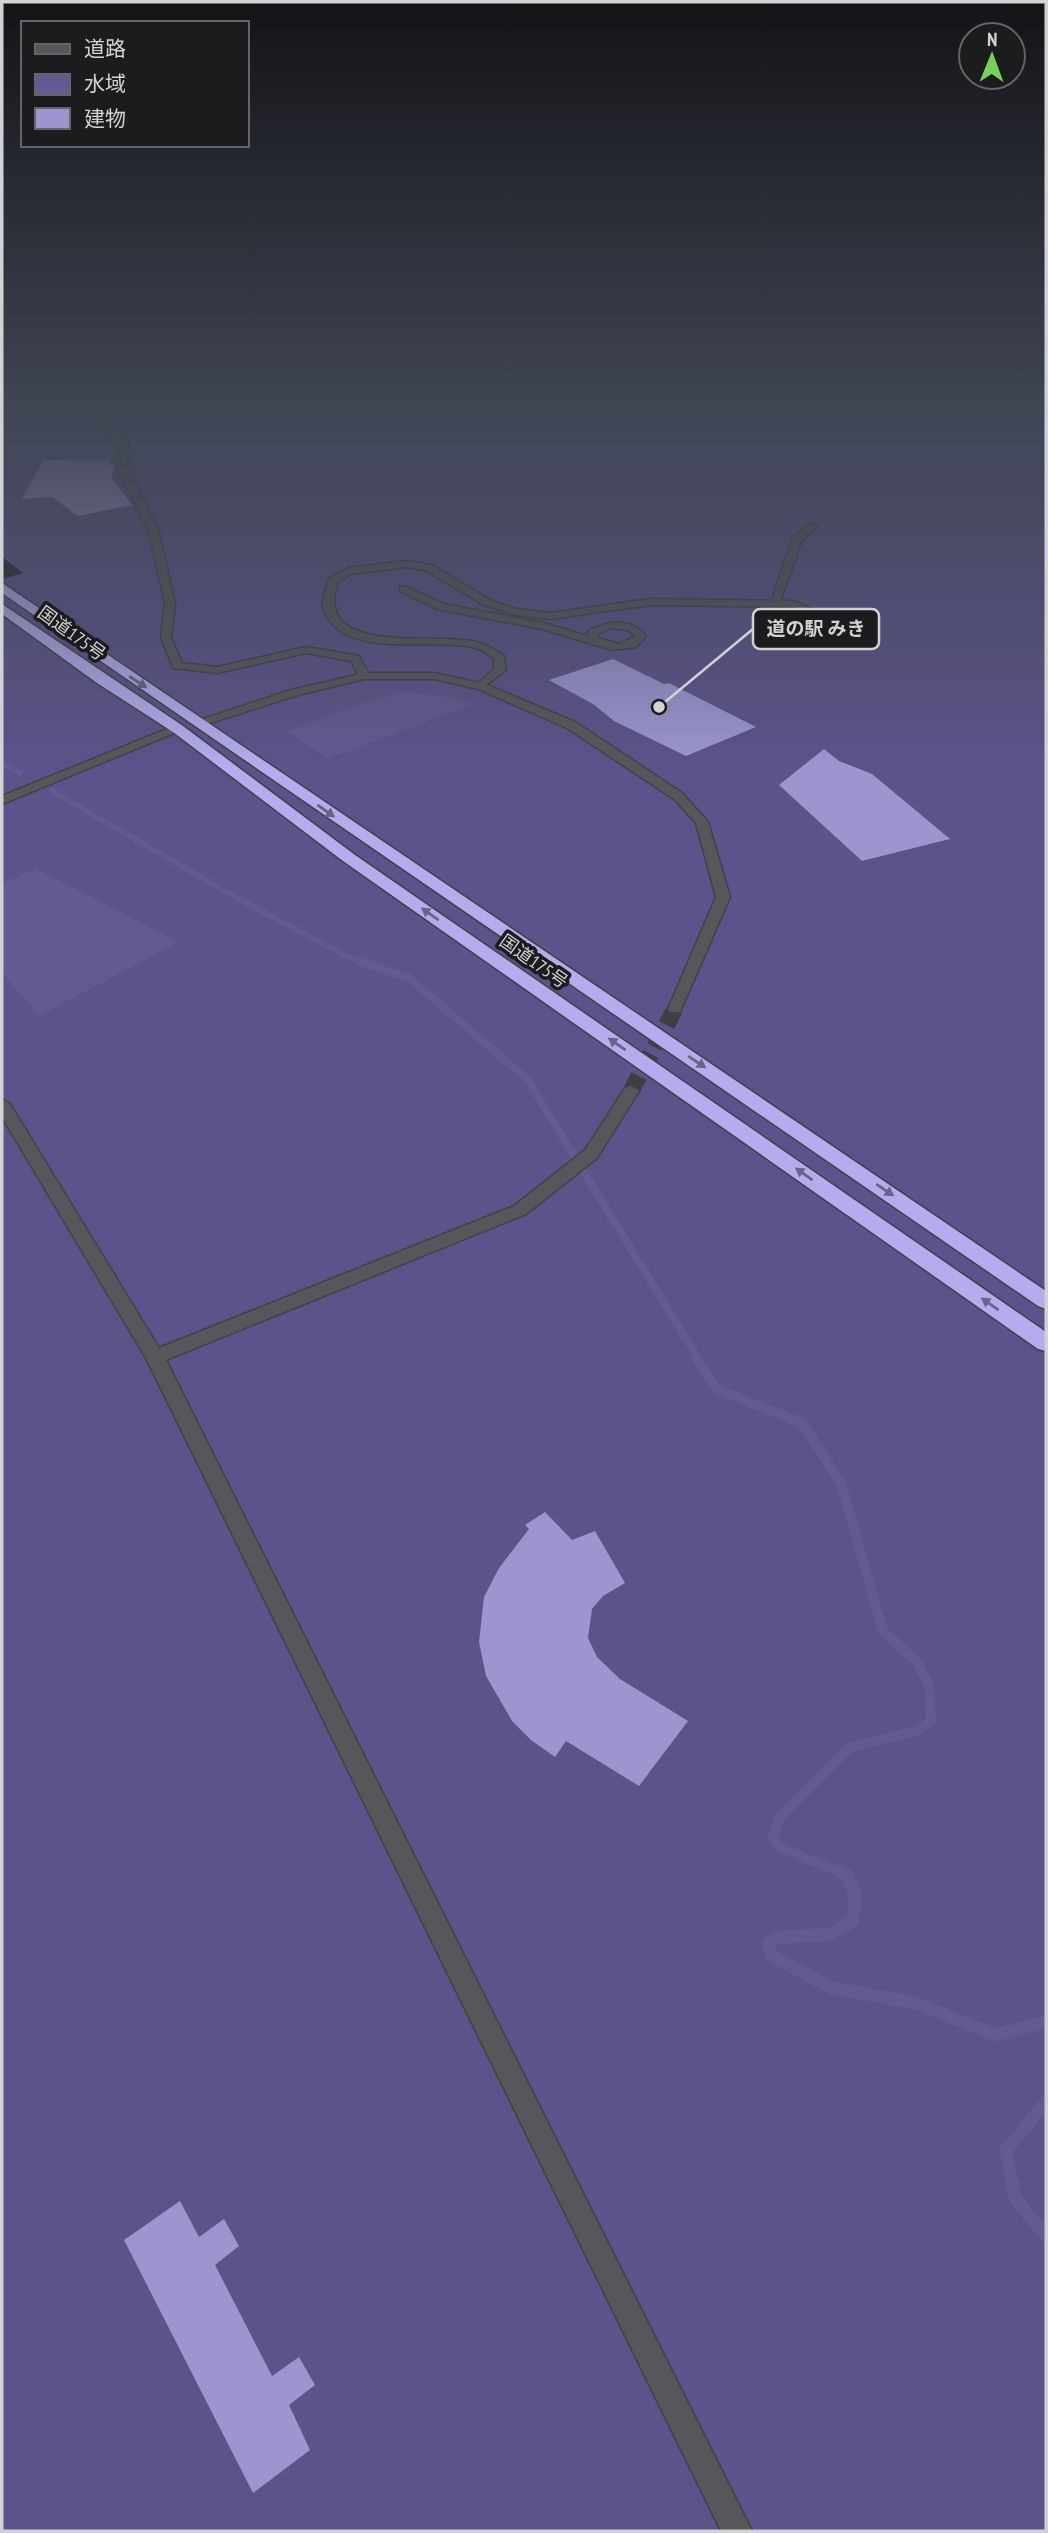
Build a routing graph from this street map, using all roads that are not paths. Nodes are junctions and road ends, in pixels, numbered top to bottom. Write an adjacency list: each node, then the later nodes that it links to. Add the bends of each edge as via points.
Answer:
1 (153, 531): 11 (street, via 170,604 166,637 177,666 218,670 316,650 355,658)
2 (805, 531): 5 (street, via 797,538)
3 (2, 587): 13 (highway, 国道175号, one-way to 13)
4 (404, 589): 10 (street, via 441,607 544,626)
5 (774, 604): 7 (street, via 650,602); 9 (street, via 794,604 810,611)
6 (2, 608): 14 (highway, 国道175号)
7 (596, 610): 8 (street); 12 (street, via 550,616 516,612 488,603 428,567 406,564 348,571 333,580 326,603 331,617 351,632 385,641 480,646 500,658 500,670)
8 (609, 625): 10 (street, via 592,633); 10 (street, via 631,627 641,636 623,646)
9 (807, 626)
10 (599, 643)
11 (363, 676): 12 (street, via 435,676); 13 (street)
12 (481, 686): 16 (street, via 571,725 678,796 702,822 723,897)
13 (200, 722): 19 (highway, 国道175号, one-way to 19)
14 (178, 729): 15 (street); 20 (highway, 国道175号, one-way to 14, via 349,858)
15 (2, 800)
16 (675, 1009)
17 (631, 1091): 21 (street, via 591,1154 520,1210)
18 (2, 1104): 21 (street)
19 (1046, 1301)
20 (1046, 1343)
21 (155, 1357): 22 (street)
22 (737, 2531)

